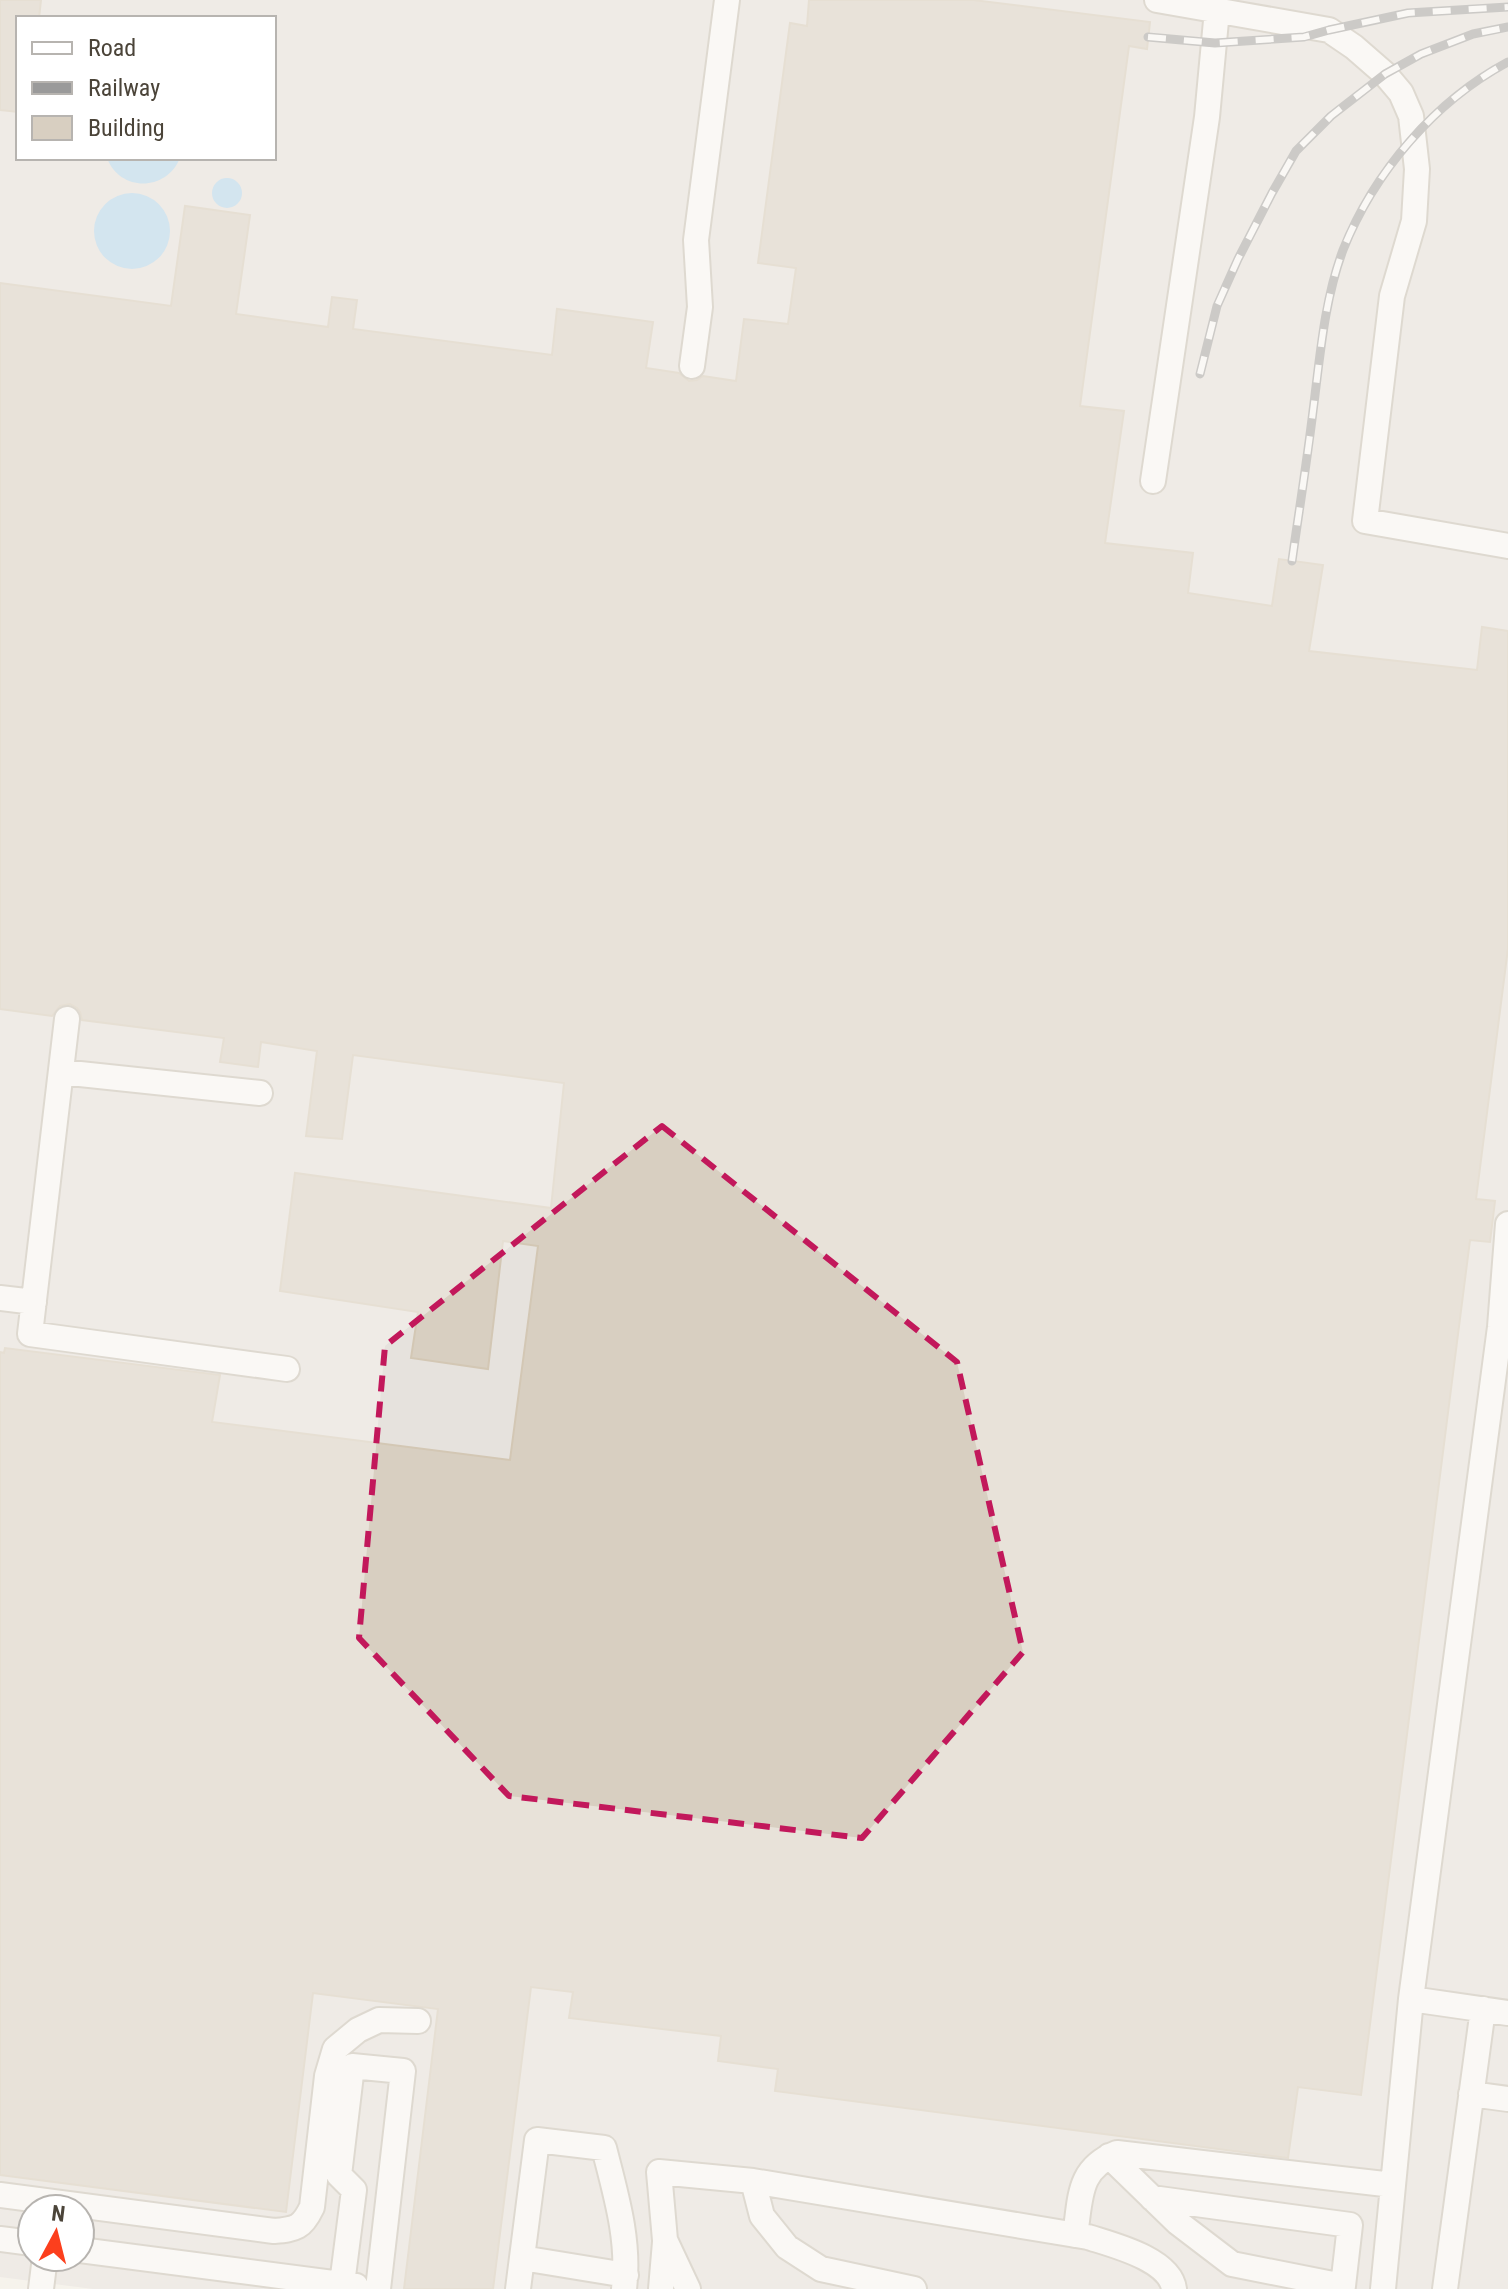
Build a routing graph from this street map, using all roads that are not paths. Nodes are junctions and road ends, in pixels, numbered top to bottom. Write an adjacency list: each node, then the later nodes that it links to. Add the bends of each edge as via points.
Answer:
1 (727, 0): 4 (lane, via 696,240 700,307)
2 (1157, 0): 3 (lane)
3 (1217, 10): 5 (lane, via 1207,117); 6 (lane, via 1329,30 1401,93 1415,137 1414,221 1392,296 1365,521)
4 (692, 366)
5 (1153, 481)
6 (1508, 546)
7 (67, 1019): 8 (lane)
8 (61, 1072): 9 (lane); 12 (lane)
9 (260, 1093)
10 (1508, 1224): 14 (lane, via 1500,1327)
11 (0, 1298): 12 (lane)
12 (34, 1302): 13 (lane, via 30,1334)
13 (287, 1369)
14 (1411, 1999): 15 (lane); 22 (lane)
15 (1483, 2009): 16 (lane); 18 (lane)
16 (1508, 2013)
17 (418, 2021): 23 (lane, via 379,2020 335,2049 327,2076 312,2207 304,2223 291,2230)
18 (1471, 2094): 19 (lane); 38 (lane)
19 (1508, 2099)
20 (1109, 2156): 22 (lane, via 1142,2155); 24 (lane); 25 (lane, via 1086,2177)
21 (753, 2181): 25 (lane); 26 (lane, via 659,2172); 35 (lane, via 762,2216 787,2247 821,2269)
22 (1393, 2185): 37 (lane)
23 (0, 2195)
24 (1152, 2198): 24 (lane, via 1232,2264 1343,2286 1350,2225)
25 (1075, 2235): 36 (lane, via 1141,2255 1161,2269)
26 (665, 2240): 33 (lane); 34 (lane)
27 (96, 2252): 30 (lane)
28 (522, 2258): 29 (lane); 29 (lane, via 537,2140 604,2148 622,2221); 32 (lane)
29 (625, 2282)
30 (342, 2284): 31 (lane); 31 (lane, via 354,2190 339,2175 352,2066 403,2071)
31 (378, 2289)
32 (518, 2289)
33 (661, 2289)
34 (688, 2289)
35 (914, 2289)
36 (1174, 2289)
37 (1383, 2289)
38 (1445, 2289)

